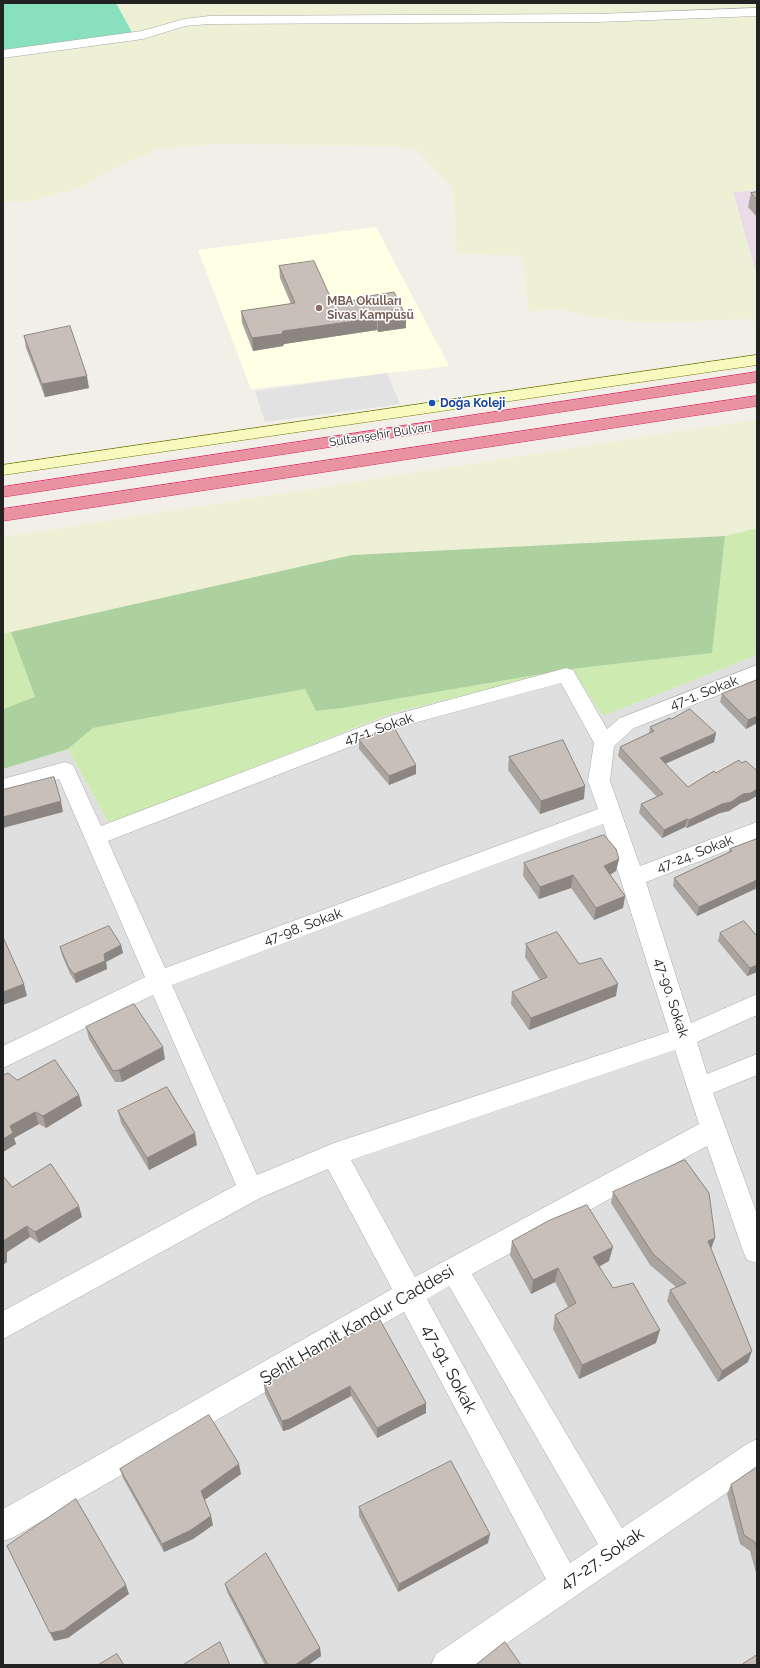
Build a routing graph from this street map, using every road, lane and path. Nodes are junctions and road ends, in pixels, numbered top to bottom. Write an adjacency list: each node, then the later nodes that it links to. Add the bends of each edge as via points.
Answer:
1 (757, 12): 2 (street, via 598,18 209,20 184,23 143,35)
2 (3, 54)
3 (757, 360): 6 (street, Sultanşehir Bulvarı)
4 (757, 377): 7 (highway, Sultanşehir Bulvarı)
5 (757, 401): 8 (highway, Sultanşehir Bulvarı)
6 (3, 470)
7 (3, 492)
8 (3, 515)
9 (757, 672): 10 (street, 47-1. Sokak, via 627,724)
10 (604, 742): 12 (street, 47-90. Sokak, via 599,781); 14 (street, 47-1. Sokak, via 566,676 397,721)
11 (3, 787): 14 (street, via 65,770)
12 (610, 813): 15 (street, 47-90. Sokak); 16 (street, 47-98. Sokak)
13 (757, 830): 15 (street, 47-24. Sokak)
14 (95, 837): 16 (street)
15 (633, 878): 18 (street, 47-90. Sokak)
16 (160, 980): 19 (street, 47-98. Sokak); 24 (street)
17 (757, 1004): 18 (street)
18 (683, 1037): 21 (street, 47-90. Sokak); 23 (street)
19 (3, 1058)
20 (757, 1064): 21 (street)
21 (699, 1088): 22 (street, 47-90. Sokak)
22 (714, 1130): 25 (street, 47-90. Sokak); 26 (street, Şehit Hamit Kandur Caddesi)
23 (334, 1154): 24 (street); 27 (street, 47-91. Sokak)
24 (251, 1190): 28 (street)
25 (757, 1251)
26 (454, 1269): 27 (street, Şehit Hamit Kandur Caddesi); 31 (street)
27 (410, 1295): 30 (street, Şehit Hamit Kandur Caddesi); 32 (street, 47-91. Sokak)
28 (3, 1326)
29 (757, 1454): 31 (street, 47-27. Sokak)
30 (3, 1526)
31 (617, 1548): 32 (street, 47-27. Sokak)
32 (565, 1584): 33 (street, 47-27. Sokak)
33 (447, 1665)

